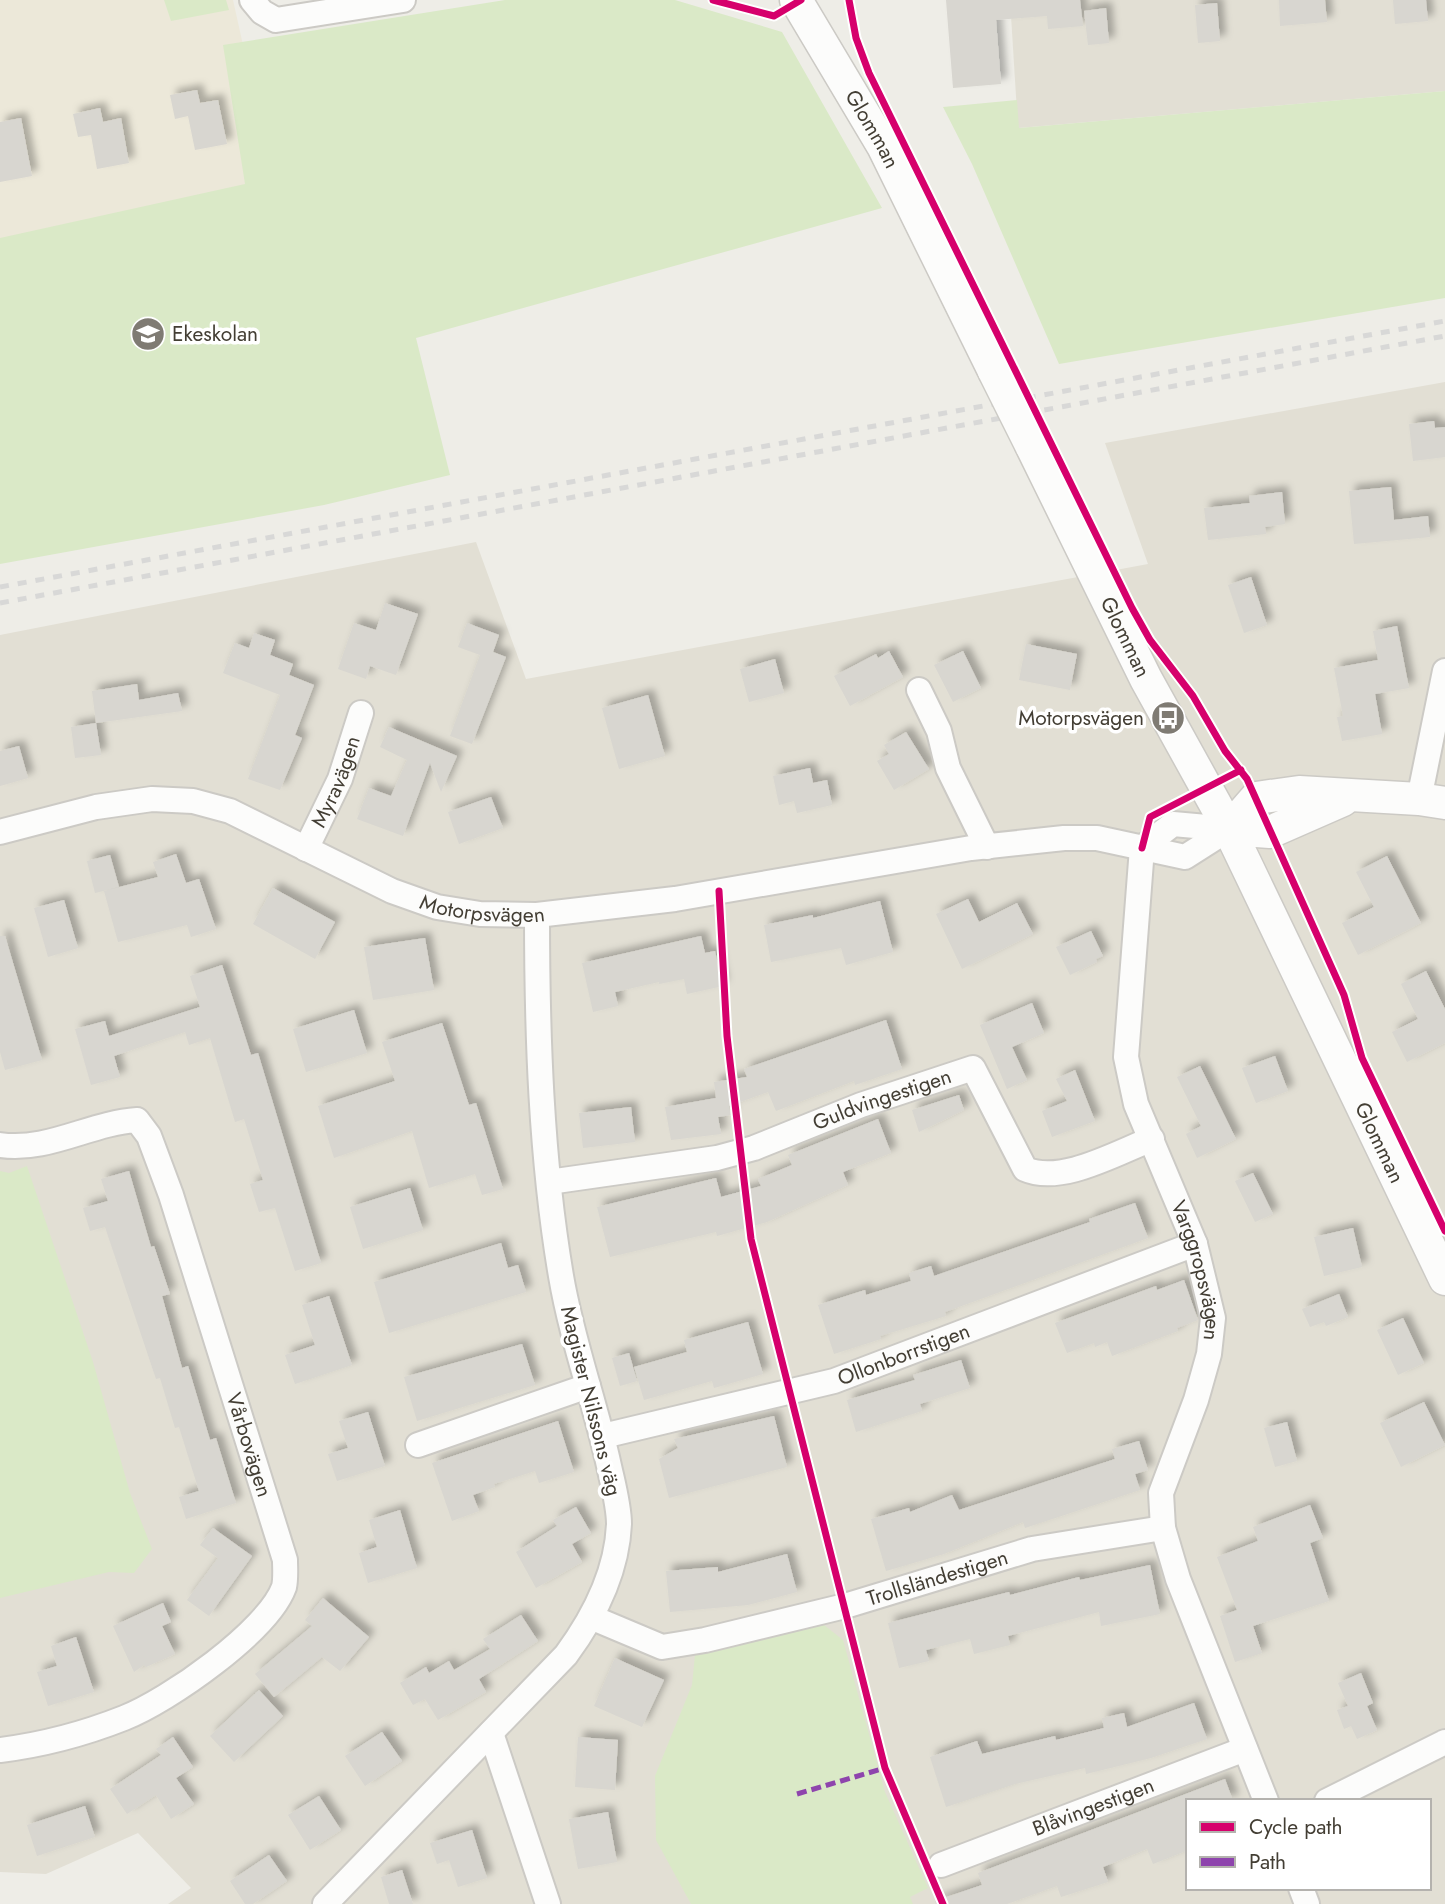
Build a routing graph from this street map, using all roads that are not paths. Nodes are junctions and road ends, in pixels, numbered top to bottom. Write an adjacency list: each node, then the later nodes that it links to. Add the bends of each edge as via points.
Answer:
1 (252, 0): 2 (street, via 275,20)
2 (403, 0)
3 (796, 0): 8 (street, Glomman, bridge, via 883,146 1146,679)
4 (1445, 671): 7 (street)
5 (919, 690): 10 (street, via 939,731 948,768)
6 (361, 713): 12 (street, Myravägen, via 340,779)
7 (1432, 801): 8 (street, via 1353,797 1270,832)
8 (1229, 829): 11 (street, Motorpsvägen, via 1185,857); 18 (street, Glomman)
9 (0, 832): 12 (street, Motorpsvägen, via 96,807 152,799 193,800 230,811)
10 (987, 847): 11 (street, Motorpsvägen, via 1097,838); 13 (street, Motorpsvägen, via 676,898)
11 (1142, 848): 14 (street, Varggropsvägen, via 1126,1057 1136,1104)
12 (306, 849): 13 (street, Motorpsvägen, via 437,907 480,915)
13 (537, 915): 16 (street, Magister Nilssons väg)
14 (1152, 1139): 16 (street, Guldvingestigen, via 1063,1174 1038,1175 1025,1169 973,1068 717,1158); 17 (street, Varggropsvägen)
15 (0, 1146): 27 (street, Vårbovägen, via 16,1148 58,1140 116,1121 137,1120 149,1136 285,1560 284,1586 265,1615 237,1645 180,1686 127,1717)
16 (549, 1182): 19 (street, Magister Nilssons väg, via 561,1276)
17 (1195, 1244): 20 (street, Ollonborrstigen, via 834,1381); 22 (street, Varggropsvägen, via 1213,1318 1209,1354 1161,1493)
18 (1445, 1279)
19 (588, 1386): 20 (street, Magister Nilssons väg); 21 (street)
20 (603, 1436): 23 (street, Magister Nilssons väg, via 619,1523 613,1562)
21 (418, 1445)
22 (1163, 1528): 23 (street, Trollsländestigen, via 1032,1549 845,1606 662,1647); 26 (street, Varggropsvägen, via 1178,1579)
23 (593, 1618): 24 (street, Magister Nilssons väg, via 566,1655)
24 (491, 1733): 31 (street, Magister Nilssons väg); 32 (street)
25 (1445, 1742): 29 (street)
26 (1245, 1749): 28 (street, Varggropsvägen); 30 (street, Blåvingestigen)
27 (0, 1750)
28 (1265, 1799)
29 (1330, 1799)
30 (941, 1865)
31 (325, 1904)
32 (548, 1904)

